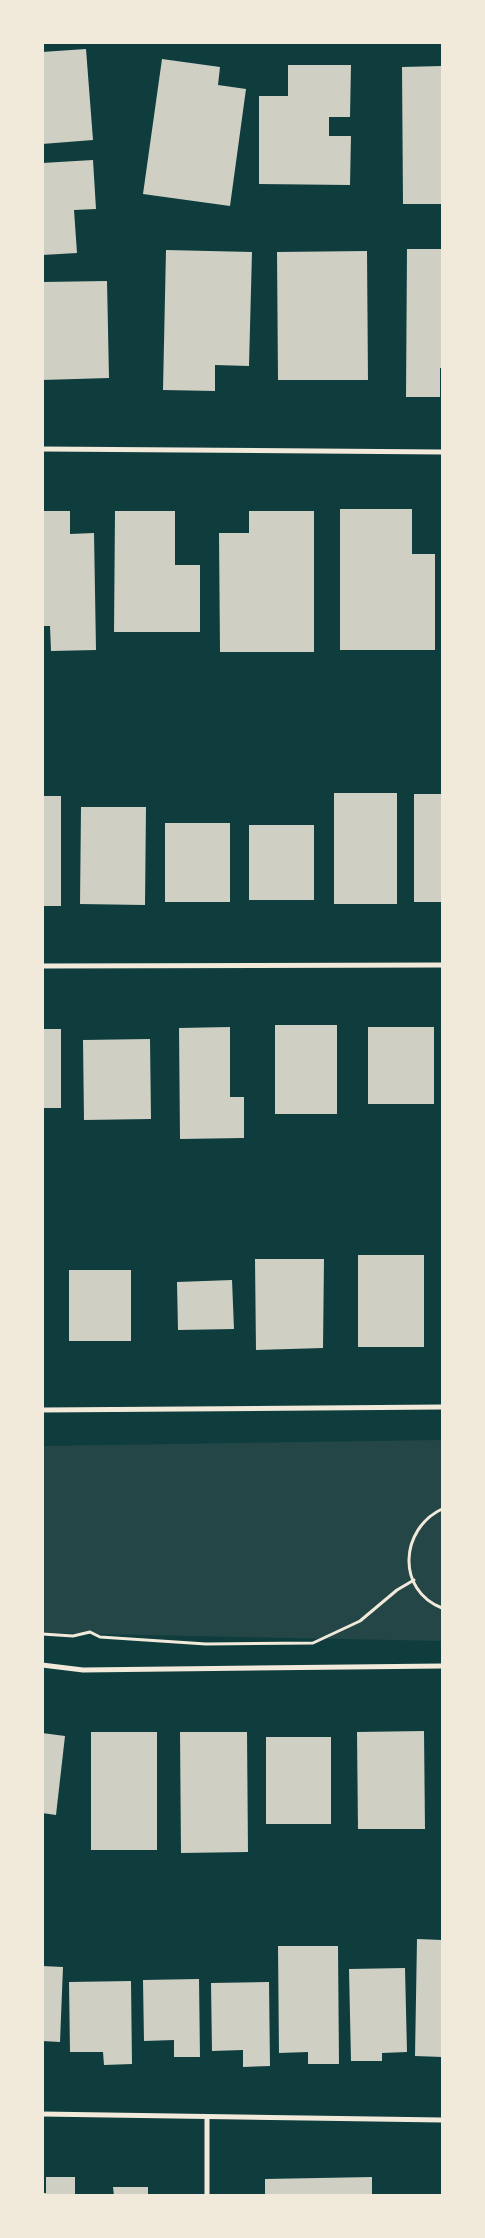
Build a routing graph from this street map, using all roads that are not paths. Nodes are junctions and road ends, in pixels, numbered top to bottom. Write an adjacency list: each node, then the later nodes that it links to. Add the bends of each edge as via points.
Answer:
1 (42, 449): 2 (street)
2 (442, 452)
3 (442, 965): 4 (street)
4 (42, 966)
5 (442, 1407): 6 (street)
6 (42, 1410)
7 (42, 1665): 8 (street, via 83,1670)
8 (442, 1666)
9 (42, 2114): 10 (street)
10 (206, 2117): 11 (street); 12 (street)
11 (442, 2120)
12 (206, 2196)

